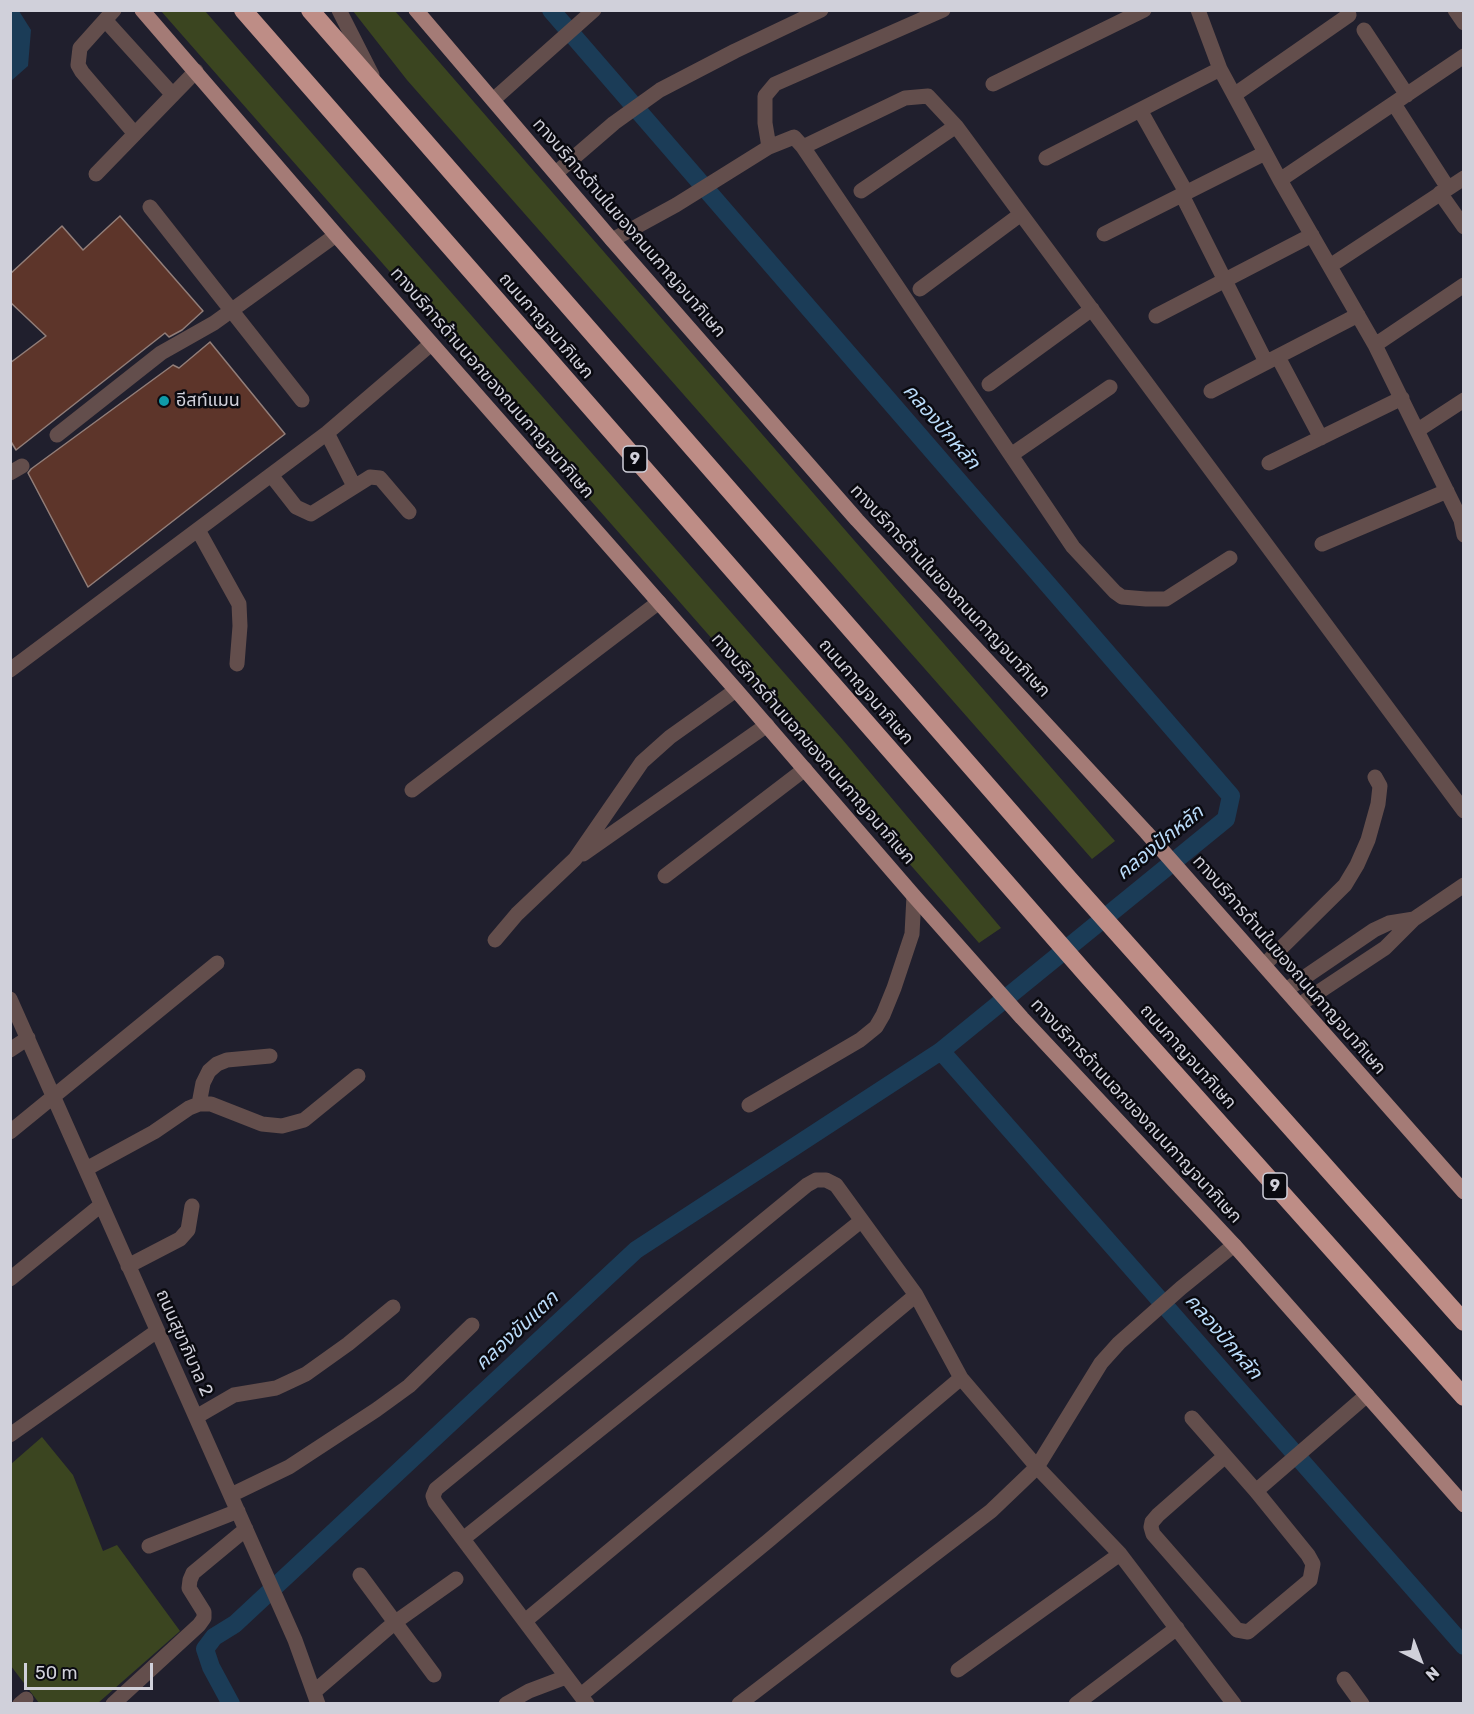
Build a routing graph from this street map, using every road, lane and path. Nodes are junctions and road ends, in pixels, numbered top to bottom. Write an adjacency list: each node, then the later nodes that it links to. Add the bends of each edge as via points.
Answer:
1 (142, 10): 18 (main road, ทางบริการด้านนอกของถนนกาญจนาภิเษก)
2 (243, 10): 121 (highway, ถนนกาญจนาภิเษก / 9, via 1086,974)
3 (310, 10): 20 (highway, ถนนกาญจนาภิเษก)
4 (339, 10): 20 (street)
5 (416, 10): 24 (main road, ทางบริการด้านในของถนนกาญจนาภิเษก)
6 (943, 10): 29 (street, via 775,84 765,96)
7 (1144, 10): 19 (street)
8 (1198, 10): 17 (street)
9 (1455, 10): 14 (street)
10 (593, 11): 24 (street)
11 (814, 12): 33 (street, via 660,90)
12 (1349, 15): 22 (street)
13 (110, 16): 21 (street); 28 (street, via 80,48 78,64)
14 (1464, 23)
15 (1364, 30): 23 (street)
16 (1464, 56): 23 (street)
17 (1220, 69): 22 (street); 26 (street)
18 (196, 71): 21 (street); 45 (main road, ทางบริการด้านนอกของถนนกาญจนาภิเษก)
19 (993, 84)
20 (381, 93): 116 (highway, ถนนกาญจนาภิเษก, via 1069,879)
21 (173, 95): 28 (street)
22 (1234, 95): 31 (street)
23 (1407, 95): 25 (street)
24 (493, 100): 33 (main road, ทางบริการด้านในของถนนกาญจนาภิเษก)
25 (1394, 104): 36 (street); 37 (street)
26 (1140, 110): 32 (street); 39 (street)
27 (956, 126): 30 (street, via 928,96 905,98); 38 (street); 41 (street)
28 (135, 134): 34 (street)
29 (769, 147): 30 (street, via 790,137); 46 (street)
30 (803, 147): 68 (street)
31 (1265, 153): 36 (street); 39 (street)
32 (1046, 158)
33 (556, 173): 46 (main road, ทางบริการด้านในของถนนกาญจนาภิเษก)
34 (96, 174)
35 (1464, 177): 37 (street)
36 (1280, 180): 44 (street)
37 (1444, 190): 42 (street); 47 (street)
38 (861, 191)
39 (1184, 194): 43 (street); 48 (street)
40 (150, 207): 52 (street)
41 (1021, 214): 50 (street); 51 (street)
42 (1464, 227)
43 (1104, 234)
44 (1312, 235): 47 (street); 48 (street)
45 (336, 236): 52 (street); 55 (main road, ทางบริการด้านนอกของถนนกาญจนาภิเษก)
46 (612, 240): 94 (main road, ทางบริการด้านในของถนนกาญจนาภิเษก, via 857,520)
47 (1330, 266): 53 (street)
48 (1225, 280): 54 (street); 57 (street)
49 (1464, 285): 56 (street)
50 (920, 289)
51 (1092, 309): 58 (street); 86 (street)
52 (231, 310): 62 (street); 66 (street, via 160,353)
53 (1358, 315): 56 (street); 57 (street)
54 (1156, 316)
55 (431, 344): 65 (street); 78 (main road, ทางบริการด้านนอกของถนนกาญจนาภิเษก)
56 (1375, 345): 61 (street)
57 (1272, 359): 60 (street); 67 (street)
58 (989, 384)
59 (1110, 387): 68 (street)
60 (1211, 391)
61 (1402, 398): 64 (street); 67 (street)
62 (302, 400)
63 (1464, 400): 64 (street)
64 (1418, 430): 72 (street)
65 (327, 433): 70 (street); 71 (street)
66 (57, 435)
67 (1321, 438): 69 (street)
68 (1011, 455): 77 (street, via 1073,547 1122,597 1166,599)
69 (1269, 463)
70 (271, 475): 71 (street, via 296,507 311,514); 75 (street)
71 (354, 486): 73 (street, via 370,477 380,478)
72 (1447, 491): 74 (street); 76 (street)
73 (409, 512)
74 (1463, 525)
75 (198, 530): 79 (street, via 239,604); 80 (street)
76 (1322, 544)
77 (1230, 558)
78 (659, 602): 81 (main road, ทางบริการด้านนอกของถนนกาญจนาภิเษก); 85 (street)
79 (237, 664)
80 (10, 670)
81 (736, 690): 82 (main road, ทางบริการด้านนอกของถนนกาญจนาภิเษก); 87 (street, via 670,736 642,762)
82 (766, 725): 83 (main road, ทางบริการด้านนอกของถนนกาญจนาภิเษก); 87 (street)
83 (805, 769): 88 (street); 90 (main road, ทางบริการด้านนอกของถนนกาญจนาภิเษก)
84 (1376, 777): 94 (street, via 1380,786 1378,804 1357,865 1345,885)
85 (412, 790)
86 (1464, 811)
87 (575, 860): 92 (street)
88 (665, 876)
89 (1464, 885): 91 (street)
90 (914, 897): 104 (street, via 912,934 876,1027); 111 (main road, ทางบริการด้านนอกของถนนกาญจนาภิเษก)
91 (1414, 918): 95 (street, via 1374,930); 97 (street, via 1385,948)
92 (495, 940)
93 (217, 963): 102 (street)
94 (1264, 965): 95 (main road, ทางบริการด้านในของถนนกาญจนาภิเษก)
95 (1286, 990): 97 (main road, ทางบริการด้านในของถนนกาญจนาภิเษก)
96 (10, 999): 98 (street, ถนนสุขาภิบาล 2)
97 (1299, 1005): 107 (main road, ทางบริการด้านในของถนนกาญจนาภิเษก)
98 (28, 1038): 99 (street); 102 (street, ถนนสุขาภิบาล 2)
99 (10, 1050)
100 (270, 1056): 103 (street, via 217,1064 202,1083)
101 (358, 1077): 103 (street, via 304,1120 282,1126 262,1124 211,1104)
102 (53, 1096): 105 (street); 106 (street, ถนนสุขาภิบาล 2)
103 (199, 1104): 106 (street)
104 (749, 1105)
105 (10, 1132)
106 (86, 1169): 108 (street, ถนนสุขาภิบาล 2)
107 (1464, 1192)
108 (101, 1205): 112 (street, ถนนสุขาภิบาล 2); 113 (street)
109 (192, 1206): 112 (street, via 188,1230 180,1239)
110 (861, 1221): 114 (street); 132 (street); 132 (street, via 836,1185 816,1180 807,1185 436,1489 435,1502)
111 (1234, 1245): 120 (main road, ทางบริการด้านนอกของถนนกาญจนาภิเษก); 126 (street, via 1119,1343 1101,1363)
112 (128, 1266): 118 (street, ถนนสุขาภิบาล 2)
113 (10, 1279)
114 (916, 1295): 119 (street); 137 (street)
115 (393, 1307): 122 (street, via 306,1374 276,1388 234,1395)
116 (1464, 1322)
117 (472, 1325): 128 (street, via 409,1386 376,1410 289,1467)
118 (157, 1332): 122 (street, ถนนสุขาภิบาล 2); 124 (street)
119 (961, 1378): 126 (street); 145 (street)
120 (1368, 1395): 127 (street); 129 (main road, ทางบริการด้านนอกของถนนกาญจนาภิเษก)
121 (1464, 1397)
122 (196, 1417): 128 (street, ถนนสุขาภิบาล 2)
123 (1192, 1418): 125 (street)
124 (10, 1435)
125 (1224, 1457): 127 (street); 127 (street, via 1158,1515 1151,1527 1153,1534 1243,1633 1253,1629 1310,1580 1313,1570 1308,1555)
126 (1037, 1467): 134 (street); 149 (street, via 991,1511)
127 (1256, 1491)
128 (231, 1495): 130 (street, ถนนสุขาภิบาล 2)
129 (1464, 1505)
130 (238, 1511): 131 (street, ถนนสุขาภิบาล 2); 133 (street)
131 (246, 1529): 144 (street, ถนนสุขาภิบาล 2); 147 (street, via 193,1573 189,1581 189,1588 204,1612 199,1625)
132 (463, 1539): 137 (street)
133 (149, 1546)
134 (1120, 1554): 139 (street); 140 (street)
135 (360, 1575): 138 (street)
136 (456, 1579): 138 (street)
137 (525, 1621): 142 (street)
138 (394, 1623): 141 (street); 144 (street)
139 (1177, 1628): 146 (street); 150 (street)
140 (958, 1670)
141 (434, 1675)
142 (566, 1677): 145 (street); 148 (street)
143 (1344, 1679): 151 (street)
144 (316, 1697)
145 (584, 1699)
146 (1233, 1703)
147 (114, 1704)
148 (506, 1704)
149 (740, 1704)
150 (1076, 1704)
151 (1362, 1704)

